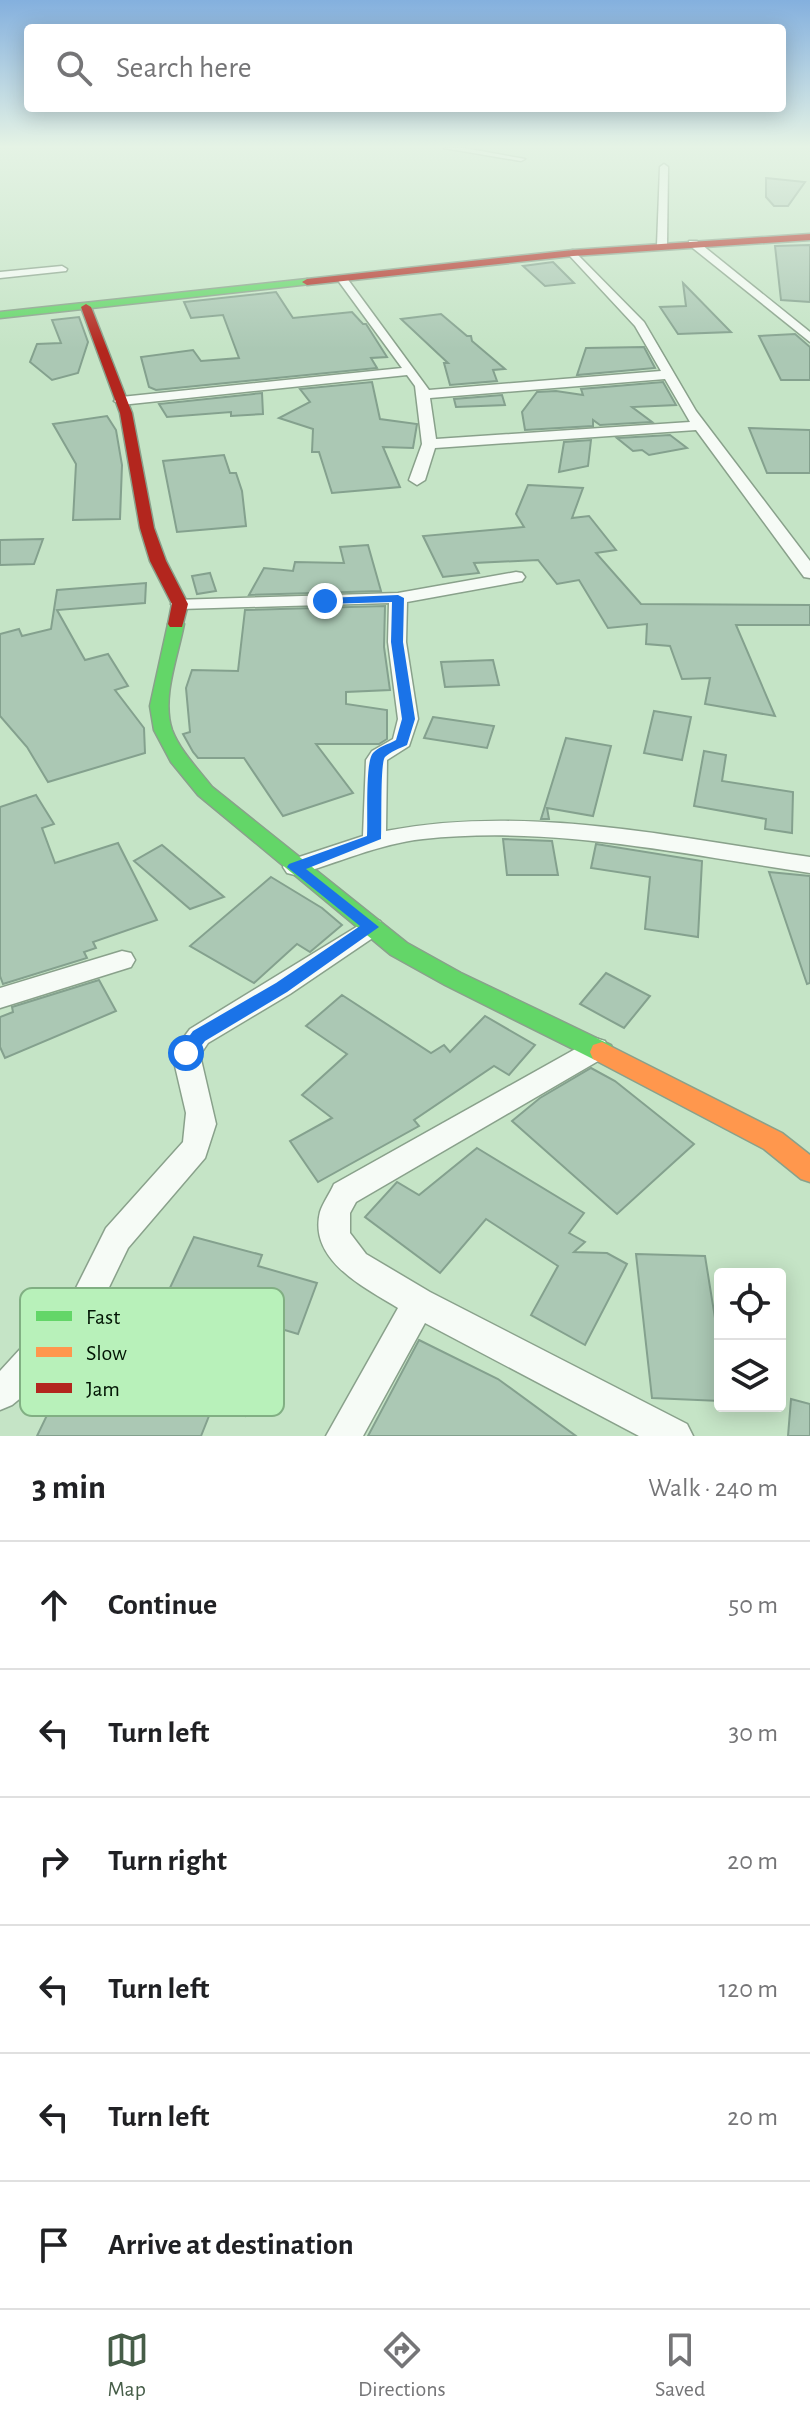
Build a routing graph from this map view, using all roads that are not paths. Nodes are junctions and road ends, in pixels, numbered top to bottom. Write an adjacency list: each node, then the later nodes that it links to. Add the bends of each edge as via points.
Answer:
1 (663, 215): 4 (street)
2 (810, 237): 3 (street)
3 (693, 243): 4 (street); 11 (street)
4 (662, 245): 5 (street)
5 (573, 253): 8 (street); 13 (street, via 640,324)
6 (62, 269): 7 (street)
7 (0, 275)
8 (342, 279): 9 (street); 12 (street)
9 (86, 307): 10 (street); 15 (street)
10 (0, 315)
11 (810, 338)
12 (410, 371): 14 (street); 15 (street)
13 (668, 373): 14 (street); 16 (street)
14 (424, 394): 17 (street)
15 (121, 401): 22 (street, via 147,528)
16 (701, 425): 17 (street); 19 (street)
17 (429, 444): 18 (street)
18 (417, 480)
19 (810, 573)
20 (516, 577): 21 (street)
21 (398, 598): 22 (street); 23 (street, via 397,642 408,719 402,742 378,756 373,767)
22 (180, 604): 25 (street, via 159,706 163,730 205,791)
23 (374, 839): 24 (street, via 414,831 537,826); 25 (street)
24 (810, 865)
25 (295, 867): 26 (street)
26 (371, 927): 29 (street, via 453,979); 31 (street, via 199,1036 186,1053 203,1133 117,1238)
27 (122, 960): 28 (street)
28 (0, 998)
29 (595, 1049): 30 (street, via 773,1141); 32 (street, via 345,1193 335,1213 335,1237 355,1264)
30 (810, 1171)
31 (92, 1288)
32 (419, 1303): 35 (street); 36 (street)
33 (20, 1377): 34 (street)
34 (0, 1393)
35 (344, 1436)
36 (675, 1436)

